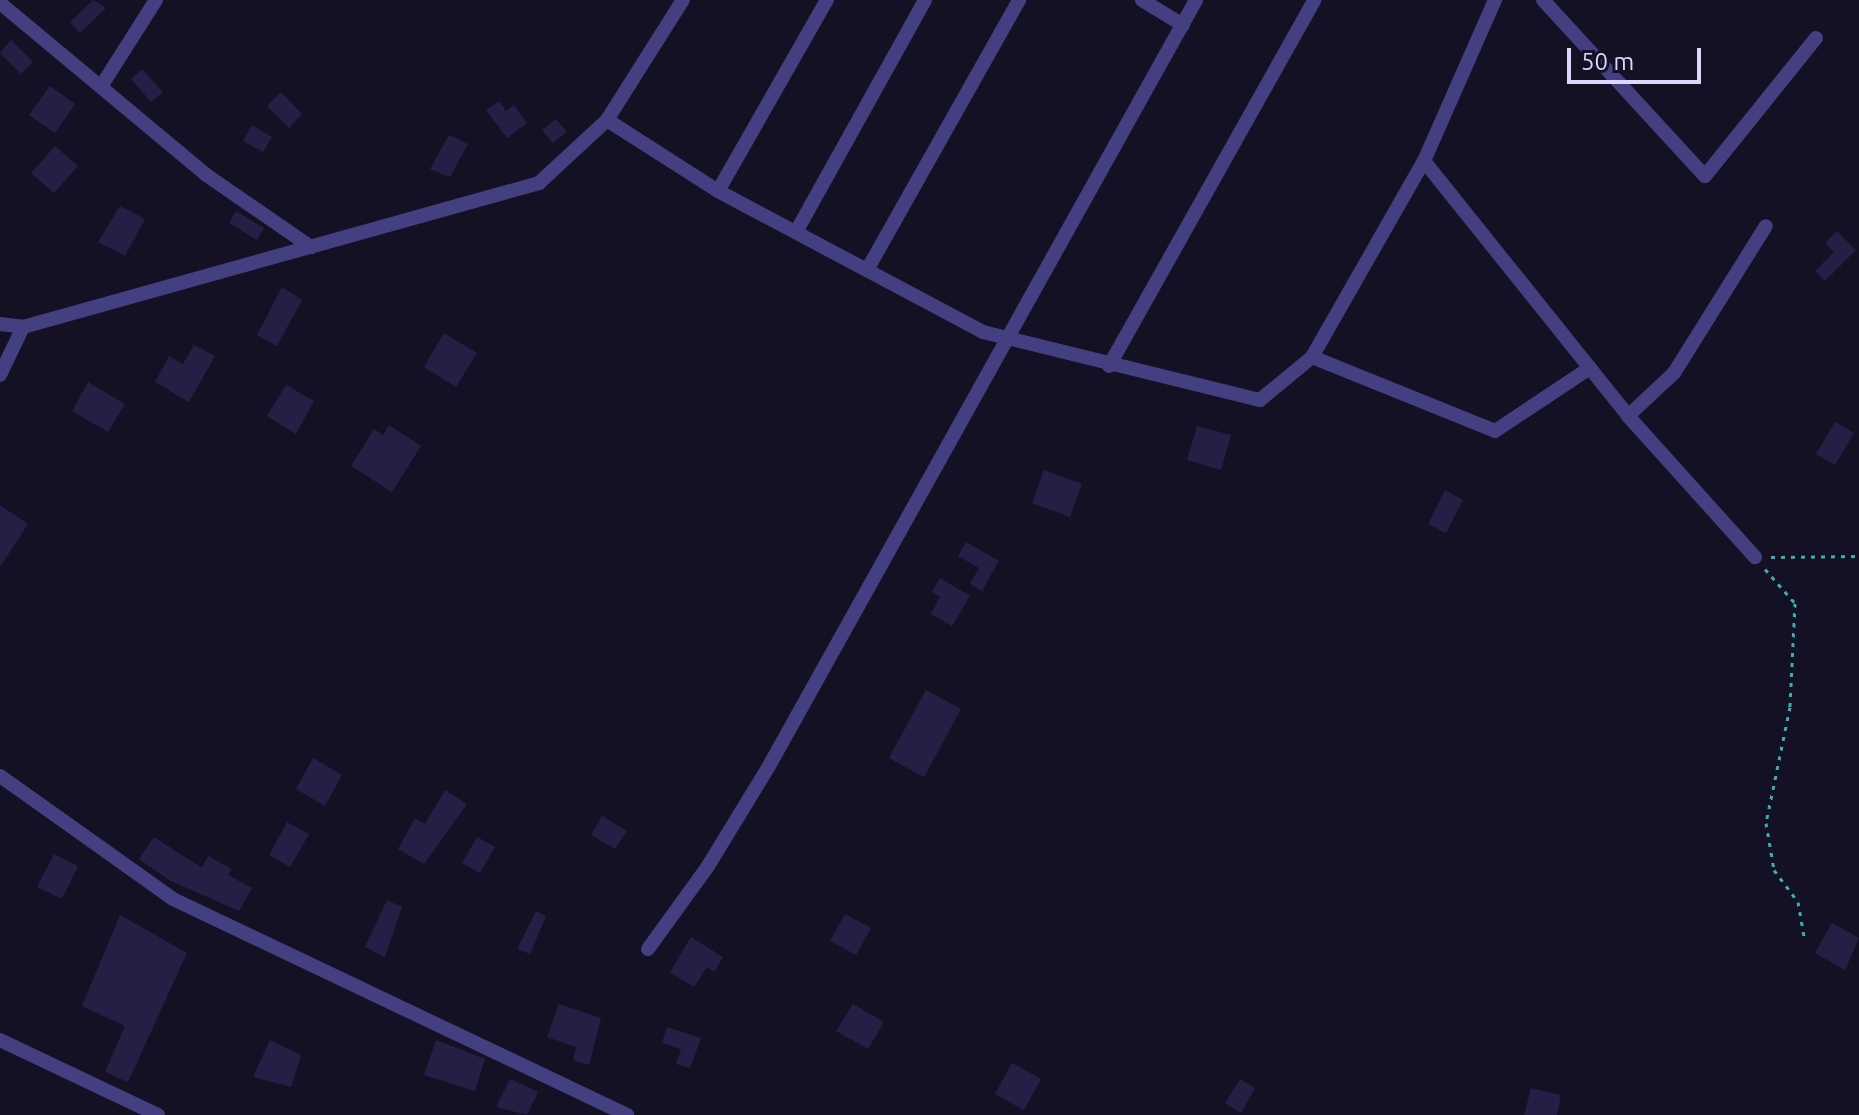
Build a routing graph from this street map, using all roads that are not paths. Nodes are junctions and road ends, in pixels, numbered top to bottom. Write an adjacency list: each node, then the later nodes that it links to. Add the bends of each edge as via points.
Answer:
1 (156, 0): 14 (street)
2 (683, 0): 15 (street)
3 (827, 0): 17 (street)
4 (925, 0): 19 (street)
5 (1019, 0): 21 (street)
6 (1142, 0): 12 (street)
7 (1196, 0): 12 (street)
8 (1314, 0): 26 (street)
9 (1495, 0): 16 (street)
10 (1543, 0): 13 (street, via 1705,176)
11 (0, 3): 14 (street)
12 (1183, 25): 24 (street)
13 (1816, 38)
14 (102, 85): 20 (street, via 205,174)
15 (607, 120): 17 (street); 20 (street, via 539,183)
16 (1424, 161): 25 (street); 27 (street)
17 (718, 191): 19 (street)
18 (1766, 226): 29 (street, via 1674,373)
19 (796, 232): 21 (street)
20 (311, 247): 23 (street)
21 (867, 270): 24 (street, via 983,332)
22 (0, 324): 23 (street)
23 (23, 327): 28 (street)
24 (1010, 339): 26 (street); 32 (street, via 769,766 708,866)
25 (1312, 357): 26 (street, via 1260,400); 27 (street, via 1495,431)
26 (1109, 366)
27 (1590, 368): 29 (street)
28 (0, 375)
29 (1628, 416): 30 (street)
30 (1755, 557)
31 (0, 776): 34 (street, via 173,899)
32 (648, 949)
33 (0, 1040): 35 (street)
34 (600, 1109): 36 (street)
35 (158, 1115)
36 (627, 1115)

